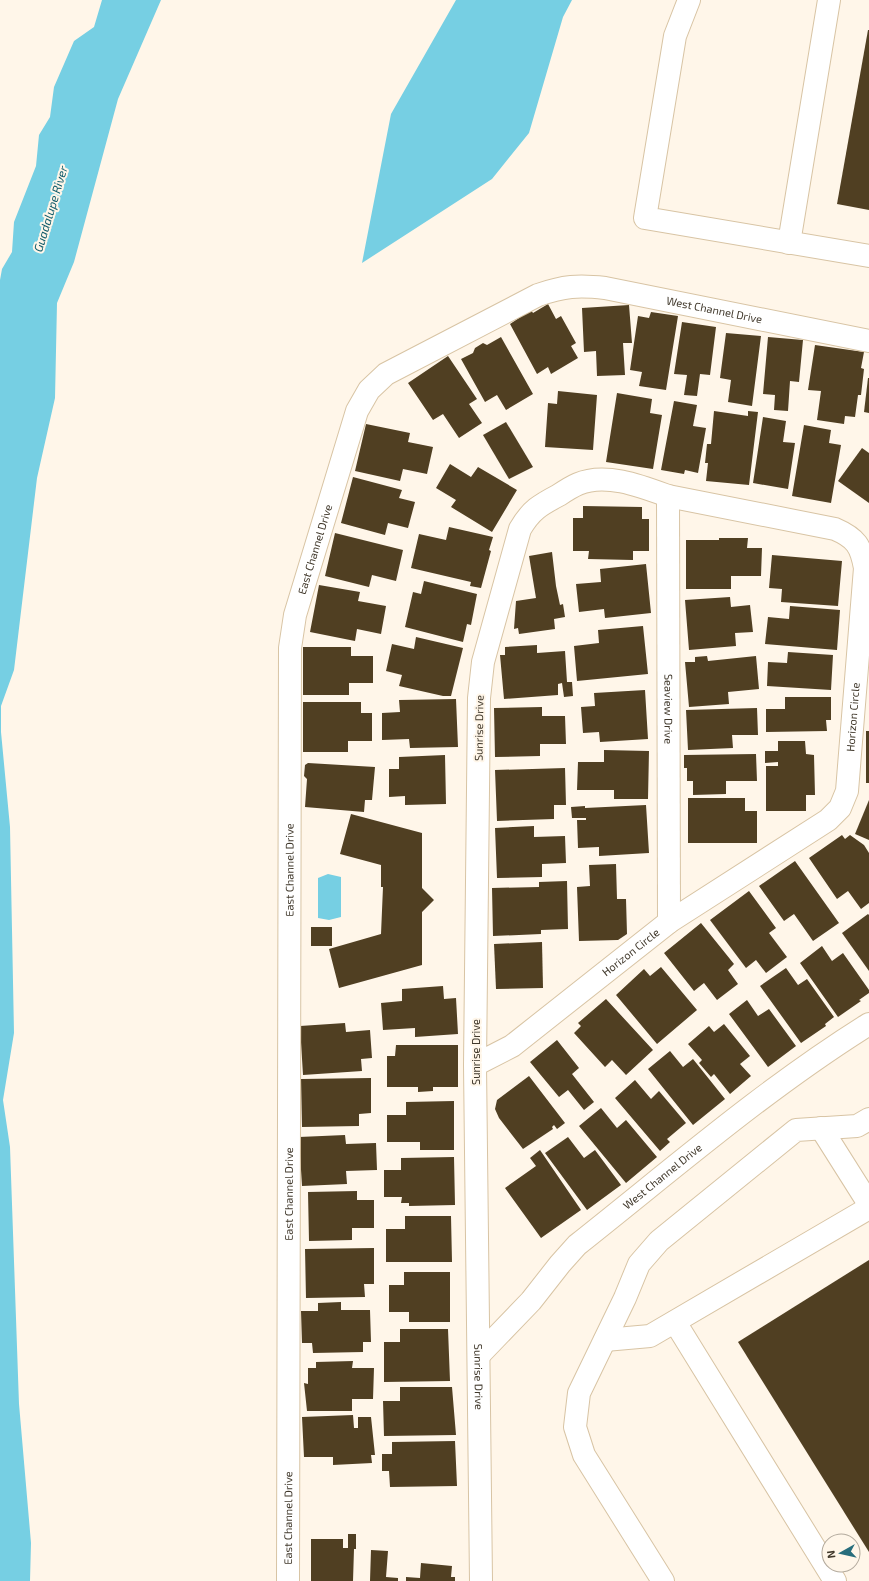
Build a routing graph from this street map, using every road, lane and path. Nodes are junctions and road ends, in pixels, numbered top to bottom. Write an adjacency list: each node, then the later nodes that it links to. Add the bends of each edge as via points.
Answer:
1 (689, 0): 3 (street, via 676,36 645,218)
2 (829, 0): 3 (street)
3 (789, 242): 4 (street)
4 (869, 256)
5 (560, 287): 6 (street, West Channel Drive, via 605,288); 19 (street, East Channel Drive, via 538,295 386,374 369,390 357,411 295,615 289,679)
6 (869, 341)
7 (668, 496): 8 (street, Horizon Circle, via 645,487 593,480 578,484 538,506); 9 (street, Seaview Drive); 9 (street, Horizon Circle, via 835,529 847,534 857,543 863,555 865,568 847,791 840,808 828,820)
8 (520, 529): 11 (street, Sunrise Drive, via 480,680)
9 (669, 922): 11 (street, Horizon Circle, via 512,1046)
10 (869, 1024): 18 (street, West Channel Drive, via 766,1094 578,1245 531,1301)
11 (475, 1065): 18 (street, Sunrise Drive)
12 (869, 1118): 13 (street, via 857,1126)
13 (821, 1128): 14 (street); 17 (street, via 796,1130 659,1241 639,1264)
14 (869, 1204)
15 (869, 1208): 16 (street)
16 (675, 1322): 17 (street, via 650,1336); 22 (street)
17 (605, 1340): 21 (street, via 580,1393 576,1427 584,1455)
18 (479, 1355): 20 (street, Sunrise Drive)
19 (288, 1581)
20 (481, 1581)
21 (663, 1581)
22 (836, 1581)

